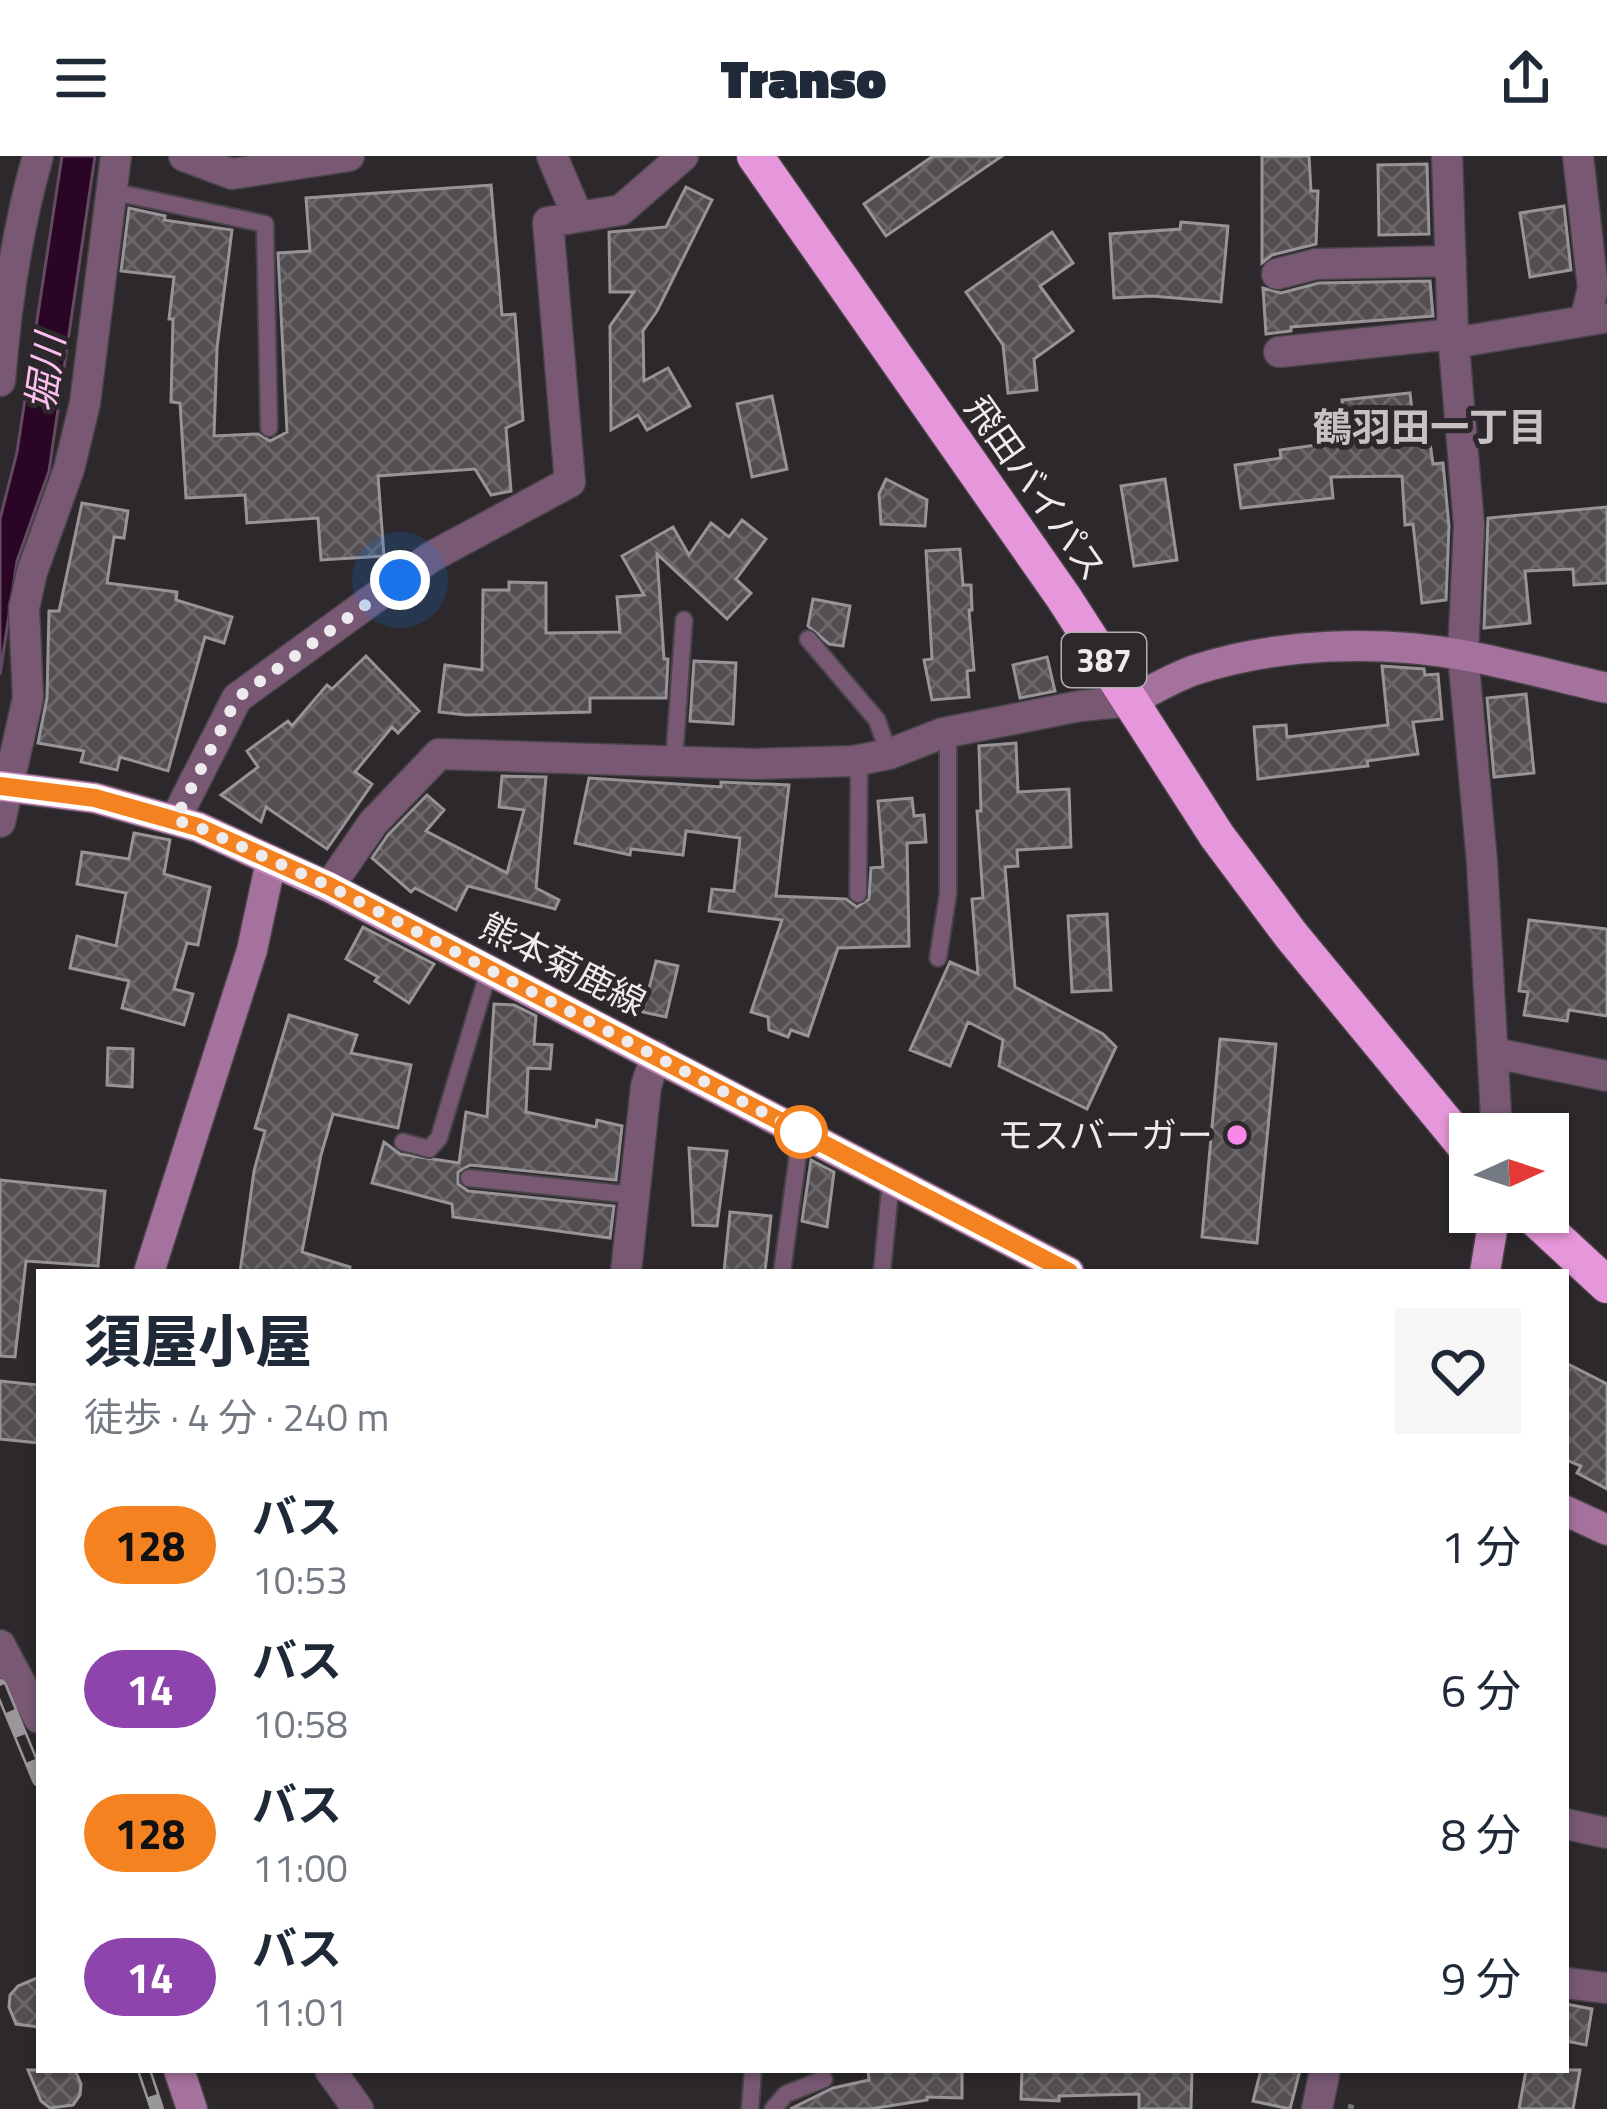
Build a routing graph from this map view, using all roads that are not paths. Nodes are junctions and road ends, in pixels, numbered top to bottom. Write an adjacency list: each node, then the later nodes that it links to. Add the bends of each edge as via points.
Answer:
1 (38, 156): 17 (street)
2 (116, 156): 10 (street)
3 (184, 156): 4 (street, via 232,174)
4 (349, 156)
5 (552, 156): 11 (street)
6 (683, 156): 11 (street, via 622,210)
7 (757, 156): 23 (highway, 飛田バイパス / 387)
8 (1447, 156): 12 (street)
9 (1578, 156): 14 (street)
10 (110, 191): 18 (lane, via 266,224); 28 (street, via 85,403 24,608 28,698)
11 (578, 217): 29 (street, via 548,221 570,482 431,557 237,698)
12 (1451, 261): 13 (street, via 1316,264); 15 (street)
13 (1277, 274)
14 (1596, 319): 15 (street)
15 (1453, 338): 16 (street); 21 (street, via 1469,526)
16 (1280, 352)
17 (0, 381)
18 (269, 428)
19 (684, 620): 26 (lane)
20 (808, 638): 25 (lane, via 877,720)
21 (1462, 655): 22 (street); 23 (street, via 1328,648 1242,657); 36 (street)
22 (1607, 688)
23 (1131, 700): 24 (street); 40 (highway, 飛田バイパス / 387, via 1217,836)
24 (943, 733): 25 (street); 34 (lane, via 948,894)
25 (889, 754): 27 (street)
26 (674, 761): 27 (street); 32 (street, via 439,754 373,823)
27 (854, 761): 33 (lane)
28 (5, 787): 29 (main road, 熊本菊鹿線, via 95,798); 30 (street)
29 (175, 820): 31 (main road, 熊本菊鹿線)
30 (0, 822)
31 (271, 861): 32 (main road, 熊本菊鹿線); 48 (street, via 252,950)
32 (329, 886): 35 (main road, 熊本菊鹿線)
33 (858, 893)
34 (938, 958)
35 (489, 970): 37 (main road, 熊本菊鹿線); 42 (lane, via 440,1138 429,1149)
36 (1494, 1053): 38 (street); 39 (street)
37 (656, 1056): 41 (main road, 熊本菊鹿線); 45 (street)
38 (1607, 1076)
39 (1496, 1113)
40 (1449, 1126)
41 (801, 1132): 44 (main road, 熊本菊鹿線); 50 (lane)
42 (403, 1142)
43 (469, 1178): 45 (lane)
44 (891, 1180): 51 (lane); 52 (main road, 熊本菊鹿線)
45 (633, 1195): 49 (street)
46 (1492, 1233): 53 (main road)
47 (1550, 1233): 54 (highway)
48 (150, 1269)
49 (626, 1269)
50 (782, 1269)
51 (882, 1269)
52 (1061, 1269)
53 (1486, 1269)
54 (1607, 1286)
55 (1569, 1512): 56 (street)
56 (1607, 1531)
57 (0, 1645): 58 (street)
58 (36, 1712)
59 (1569, 1826): 60 (street)
60 (1607, 1833)
61 (1569, 1983): 62 (street)
62 (1607, 1988)
63 (180, 2073): 68 (street)
64 (332, 2073): 69 (street)
65 (753, 2073): 70 (lane)
66 (1323, 2073): 72 (street)
67 (824, 2079): 71 (lane)
68 (192, 2109)
69 (358, 2109)
70 (750, 2109)
71 (772, 2109)
72 (1317, 2109)

